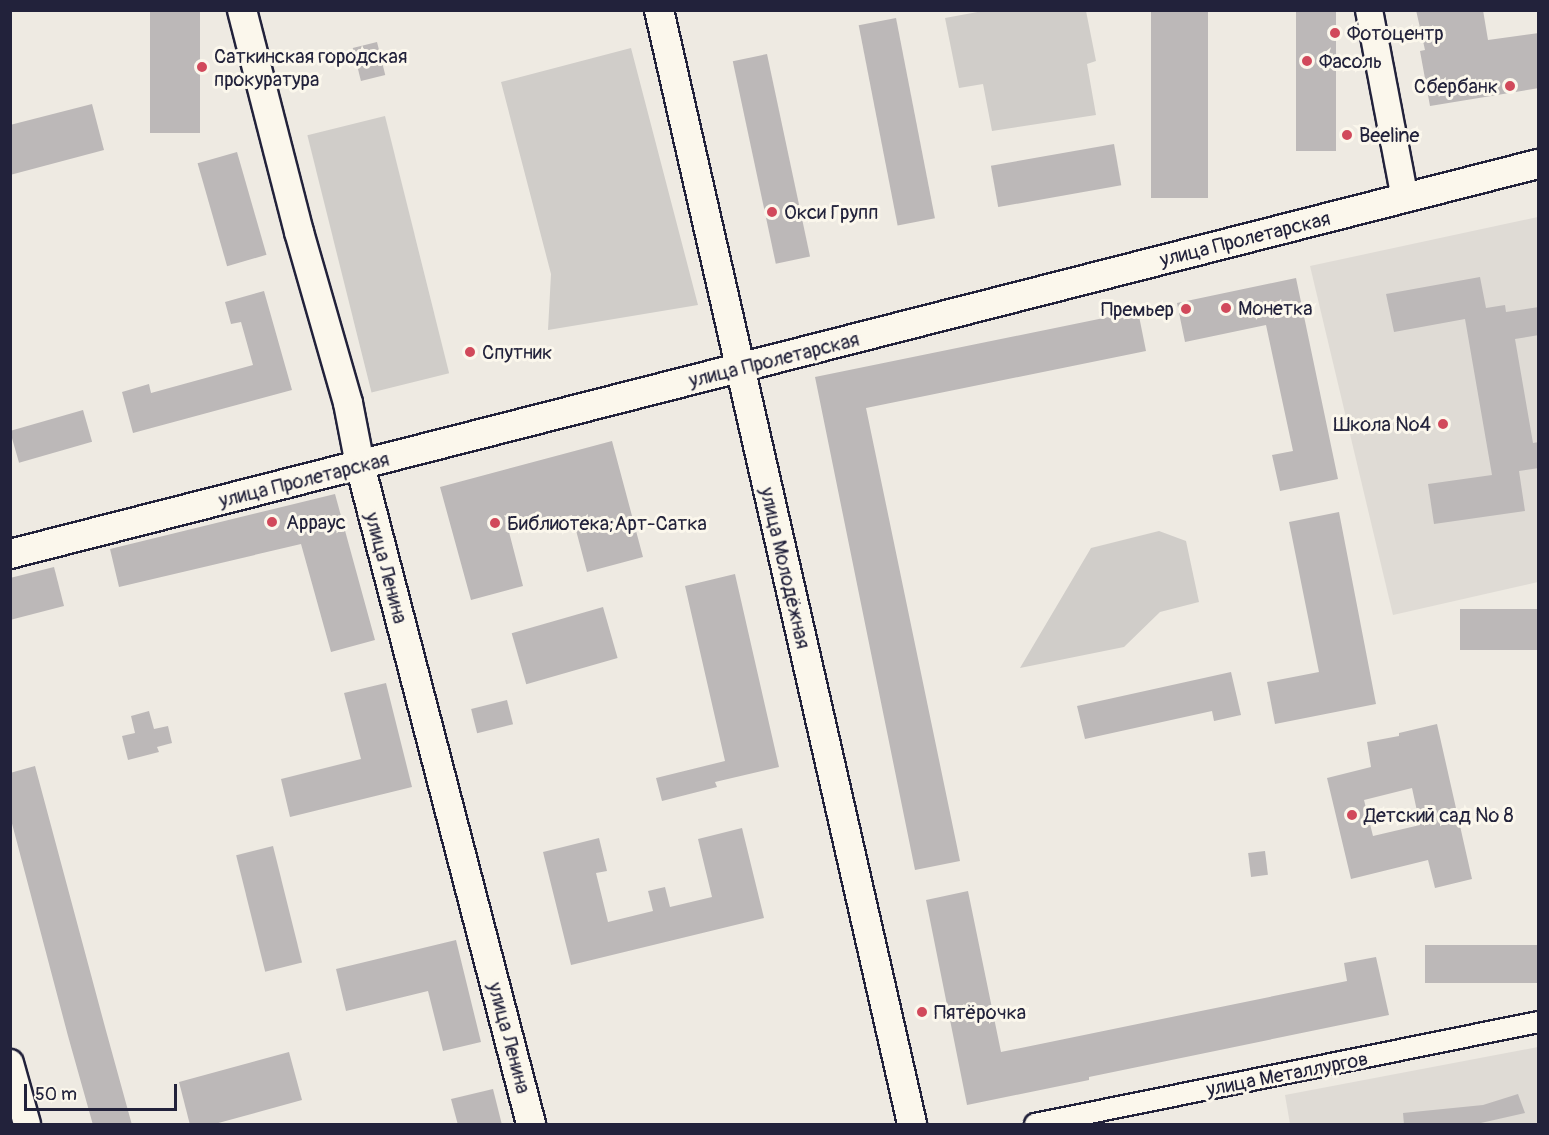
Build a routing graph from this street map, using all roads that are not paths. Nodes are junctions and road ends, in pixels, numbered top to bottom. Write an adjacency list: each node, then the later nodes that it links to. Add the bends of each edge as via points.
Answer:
1 (242, 10): 7 (main road, улица Ленина, via 348,404)
2 (658, 10): 6 (main road, улица Молодёжная)
3 (1370, 10): 5 (street)
4 (1539, 164): 5 (main road, улица Пролетарская)
5 (1405, 199): 6 (main road, улица Пролетарская)
6 (740, 368): 7 (main road, улица Пролетарская); 13 (main road, улица Молодёжная)
7 (360, 465): 8 (main road, улица Пролетарская); 12 (main road, улица Ленина)
8 (10, 554)
9 (1539, 1022): 14 (street, улица Металлургов)
10 (10, 1063): 11 (street)
11 (27, 1125)
12 (531, 1125)
13 (912, 1125)
14 (1035, 1125)

